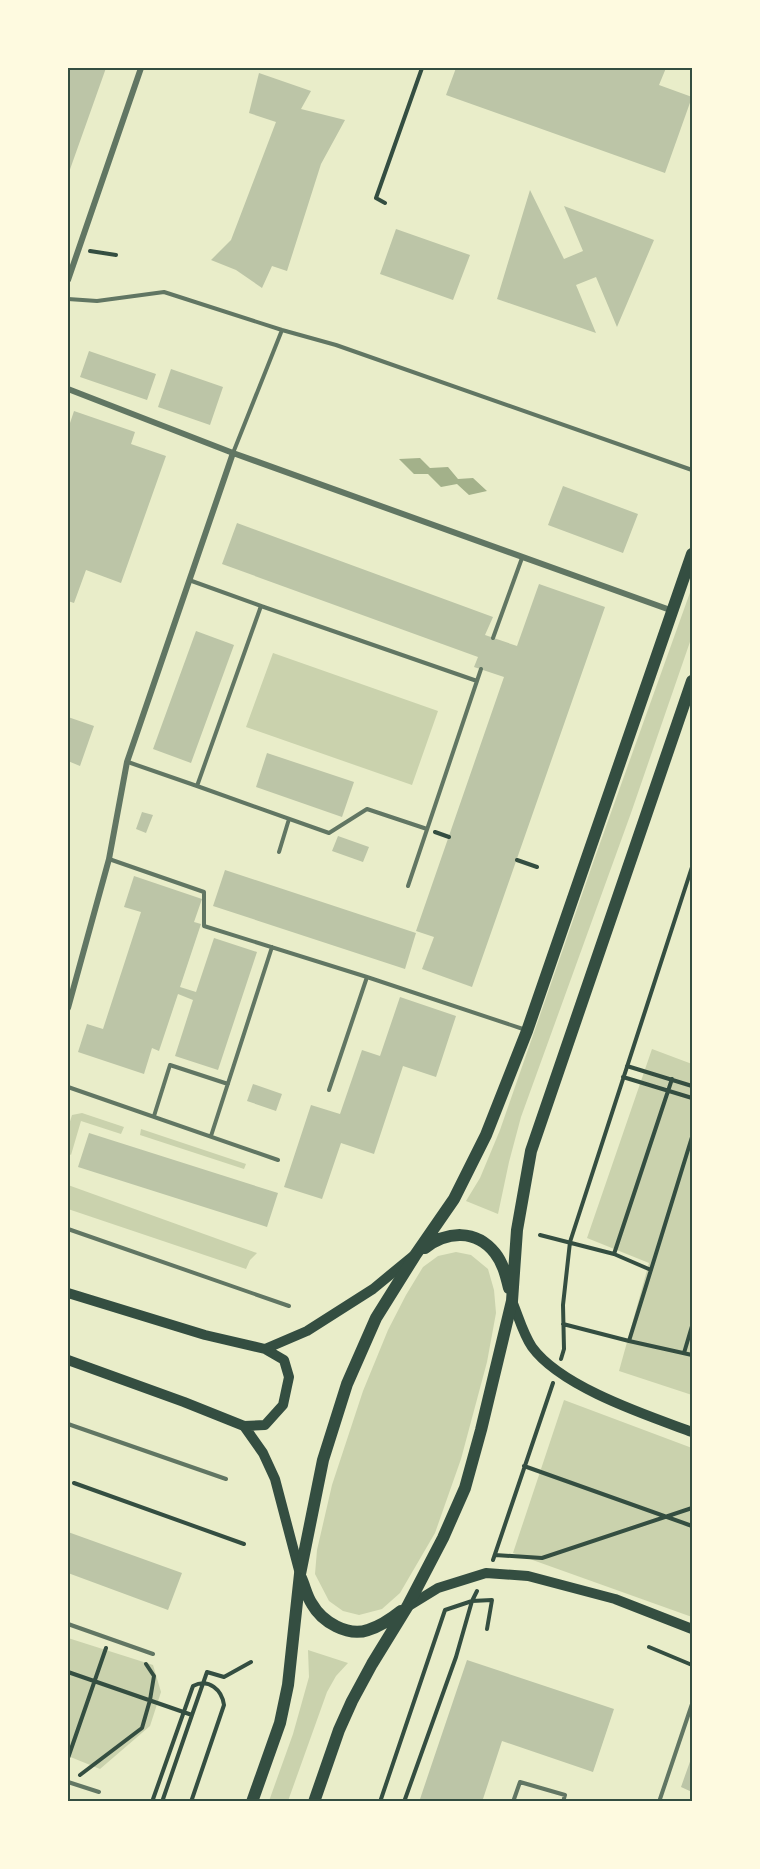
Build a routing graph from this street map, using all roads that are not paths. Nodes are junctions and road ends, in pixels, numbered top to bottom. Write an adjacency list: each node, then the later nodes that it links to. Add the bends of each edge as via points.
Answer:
1 (141, 68): 2 (street)
2 (68, 280)
3 (68, 299): 4 (lane, via 97,301 164,292)
4 (282, 330): 6 (lane); 7 (lane, via 336,345)
5 (68, 389): 6 (street)
6 (233, 453): 9 (street); 10 (street)
7 (693, 470)
8 (693, 554): 12 (main road)
9 (522, 558): 12 (street); 13 (lane)
10 (189, 580): 11 (lane); 17 (street)
11 (261, 606): 15 (lane); 18 (lane)
12 (673, 611): 27 (main road)
13 (492, 638)
14 (481, 669): 15 (lane)
15 (477, 681): 20 (lane)
16 (693, 681): 37 (main road, via 531,1151 517,1230)
17 (127, 762): 18 (lane); 22 (street)
18 (196, 786): 19 (lane)
19 (289, 819): 20 (lane, via 329,833 367,809); 21 (lane)
20 (427, 829): 23 (lane)
21 (279, 852)
22 (109, 859): 24 (lane, via 204,892 204,926); 26 (street)
23 (408, 886)
24 (272, 947): 25 (lane); 28 (lane)
25 (367, 977): 27 (lane); 30 (lane)
26 (68, 1008)
27 (527, 1031): 35 (main road, via 468,1174)
28 (228, 1084): 31 (lane, via 170,1065); 32 (lane)
29 (68, 1087): 31 (lane)
30 (329, 1090)
31 (154, 1116): 32 (lane)
32 (211, 1136): 33 (lane)
33 (278, 1160)
34 (68, 1229): 38 (lane)
35 (416, 1254): 37 (main road, via 437,1238 453,1234 484,1242 496,1253 504,1269); 39 (main road, via 327,1319); 45 (main road, via 376,1318 347,1384 323,1460)
36 (68, 1293): 39 (main road, via 205,1335)
37 (512, 1301): 43 (main road, via 531,1347 557,1372 629,1408); 46 (main road, via 465,1488)
38 (289, 1306)
39 (266, 1349): 42 (main road, via 284,1360 289,1377 283,1406 265,1425)
40 (68, 1360): 42 (main road)
41 (68, 1424): 44 (lane)
42 (244, 1426): 45 (main road, via 275,1479)
43 (693, 1432)
44 (226, 1479)
45 (300, 1574): 46 (main road, via 312,1604 323,1618 345,1629 366,1631); 53 (main road, via 280,1723)
46 (407, 1607): 48 (main road, via 438,1588 486,1573 528,1576 615,1599); 54 (main road, via 352,1701)
47 (68, 1624): 49 (lane)
48 (693, 1629)
49 (153, 1653)
50 (693, 1704): 57 (lane)
51 (69, 1782): 52 (lane)
52 (99, 1792)
53 (252, 1802)
54 (314, 1802)
55 (513, 1802): 56 (lane, via 520,1782 565,1796)
56 (563, 1802)
57 (659, 1802)

